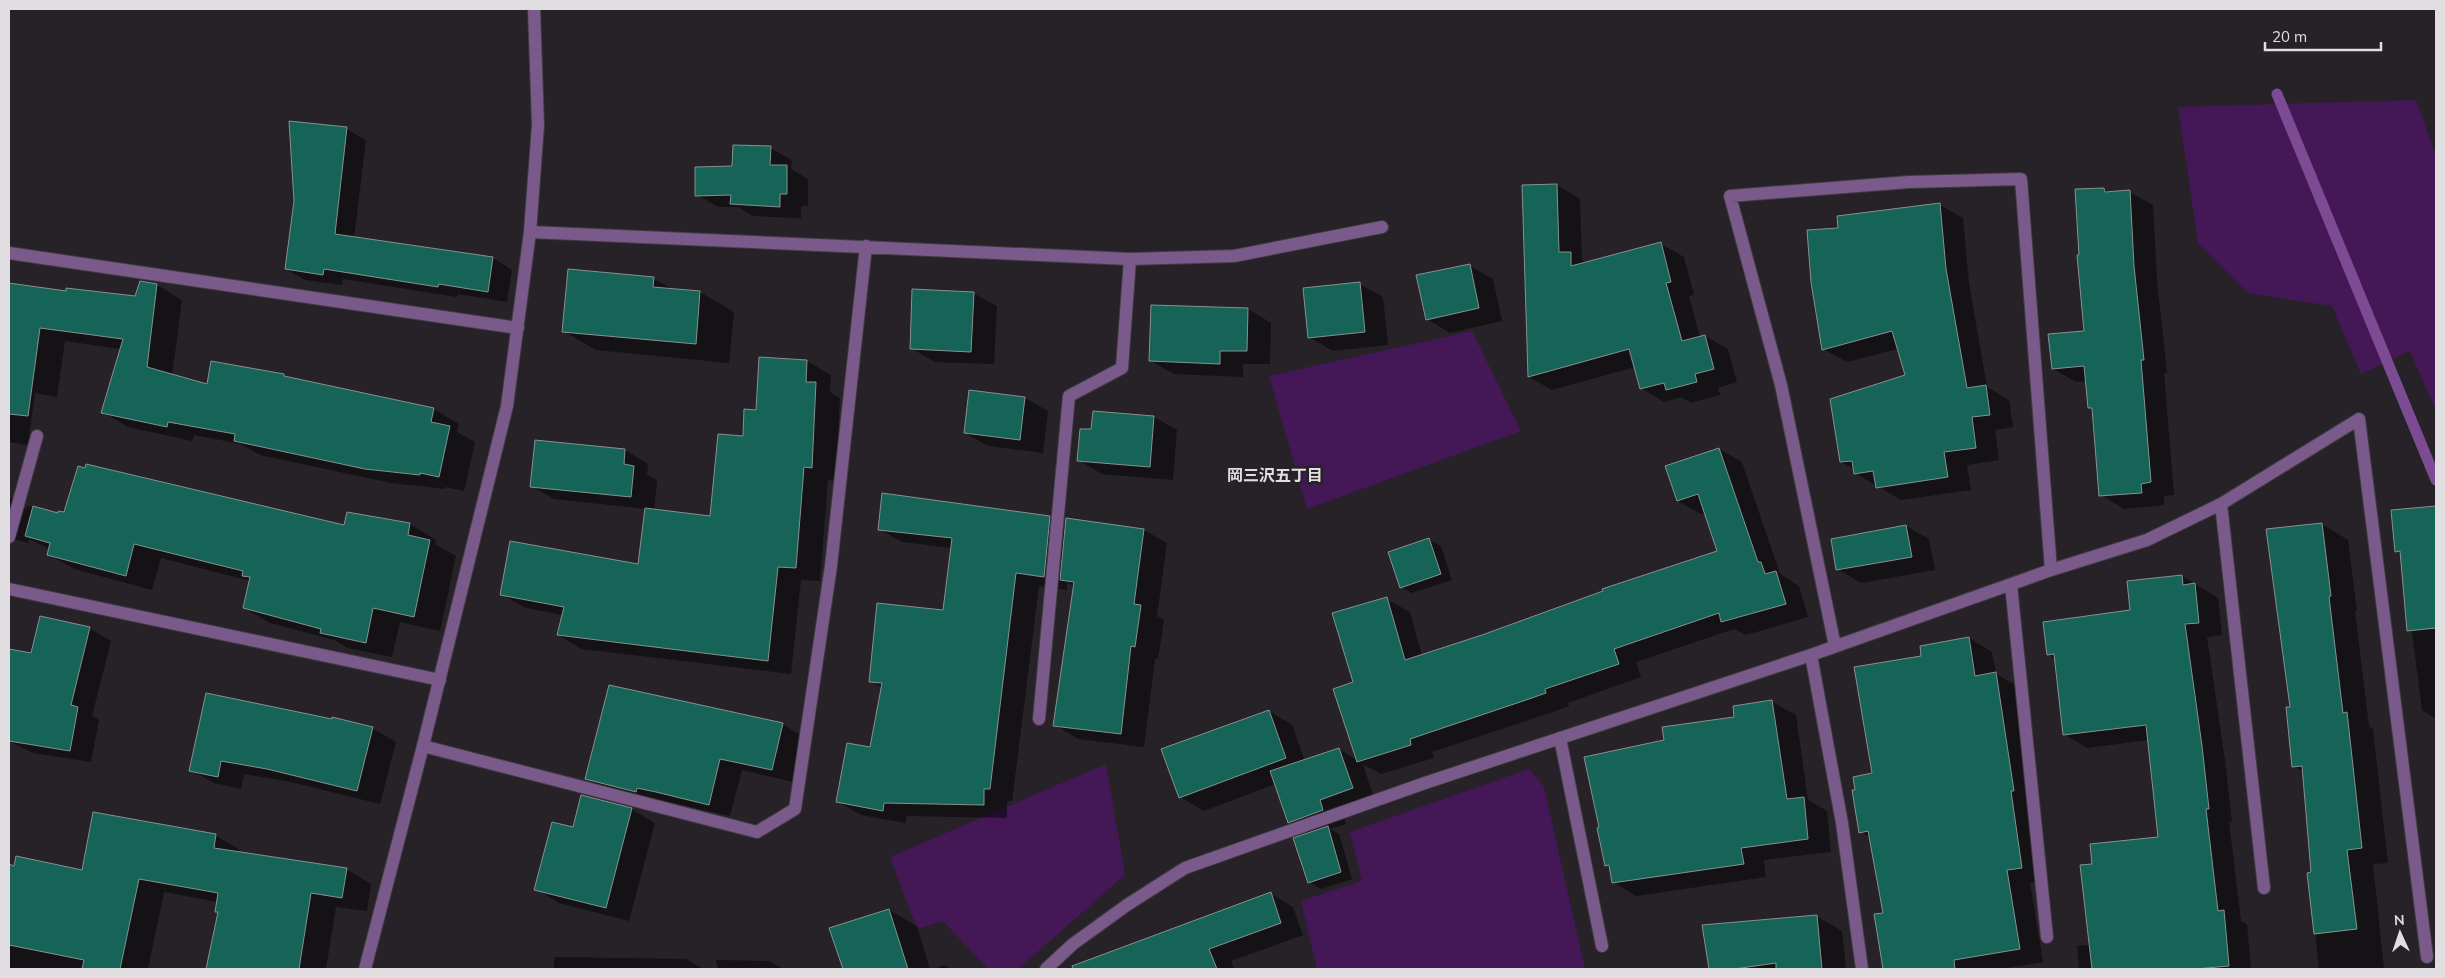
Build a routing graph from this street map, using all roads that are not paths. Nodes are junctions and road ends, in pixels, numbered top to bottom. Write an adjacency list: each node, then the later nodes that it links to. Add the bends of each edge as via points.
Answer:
1 (534, 9): 3 (street, via 538,125)
2 (1382, 228): 6 (street, via 1234,256)
3 (530, 232): 4 (street); 7 (street)
4 (866, 246): 6 (street); 19 (street, via 831,566 796,809 757,832)
5 (9, 253): 7 (street)
6 (1130, 259): 17 (street, via 1122,368 1069,396)
7 (518, 328): 16 (street, via 507,406)
8 (37, 436): 10 (street)
9 (2221, 504): 11 (street, via 2147,540); 20 (street); 23 (street, via 2359,419)
10 (9, 537)
11 (2051, 570): 12 (street); 14 (street, via 2021,179 1910,182 1730,196 1782,386)
12 (2011, 585): 14 (street); 21 (street)
13 (9, 589): 16 (street)
14 (1835, 646): 15 (street)
15 (1811, 655): 18 (street); 26 (street, via 1842,823)
16 (440, 680): 19 (street)
17 (1039, 719)
18 (1560, 738): 22 (street); 25 (street, via 1185,868 1073,944)
19 (424, 746): 24 (street)
20 (2264, 888)
21 (2047, 937)
22 (1602, 946)
23 (2427, 957)
24 (365, 969)
25 (1046, 969)
26 (1862, 969)

